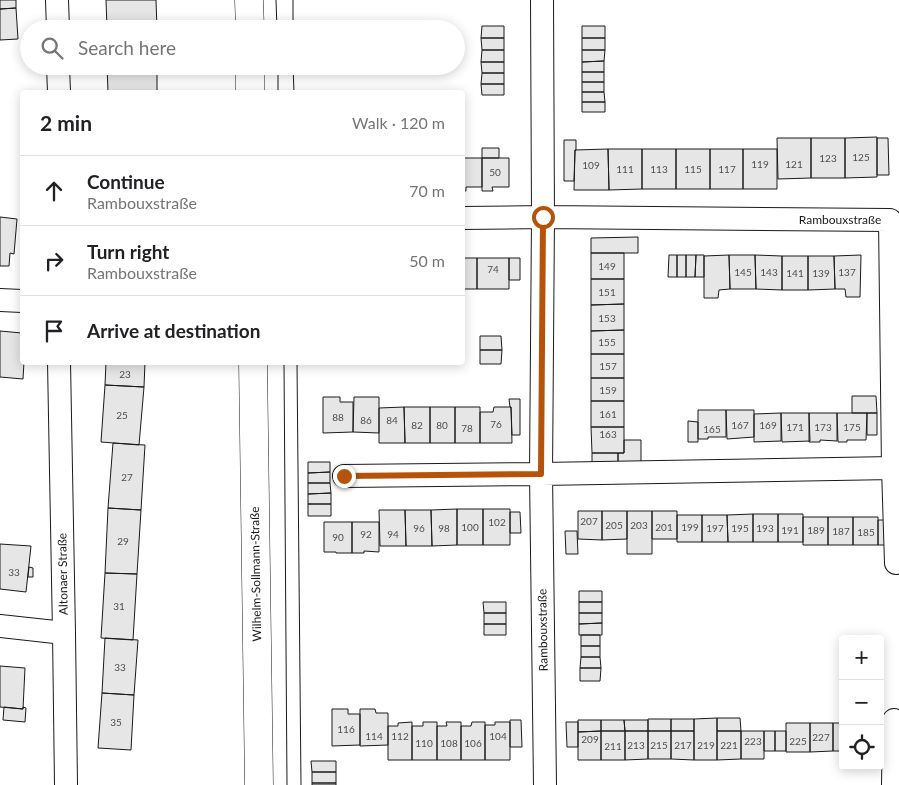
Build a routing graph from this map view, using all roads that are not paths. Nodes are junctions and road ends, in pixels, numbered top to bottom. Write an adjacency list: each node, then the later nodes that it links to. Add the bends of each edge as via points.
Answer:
1 (57, 0): 4 (street)
2 (249, 0): 5 (street)
3 (542, 0): 10 (street, Rambouxstraße)
4 (58, 20)
5 (250, 20)
6 (58, 75): 8 (street)
7 (250, 75): 9 (street)
8 (58, 90)
9 (250, 90)
10 (543, 217): 11 (street, Rambouxstraße); 16 (street, Rambouxstraße, via 890,220); 17 (street, Rambouxstraße)
11 (465, 218)
12 (0, 300): 13 (street)
13 (20, 301)
14 (58, 365): 21 (street, Altonaer Straße)
15 (253, 365): 24 (street, Wilhelm-Sollmann-Straße)
16 (893, 468): 17 (street); 19 (street, Rambouxstraße)
17 (541, 474): 18 (street); 25 (street, Rambouxstraße)
18 (344, 476)
19 (896, 563)
20 (0, 626): 21 (street)
21 (64, 633): 23 (street, Altonaer Straße)
22 (894, 720): 26 (street)
23 (66, 785)
24 (259, 785)
25 (545, 785)
26 (894, 785)

